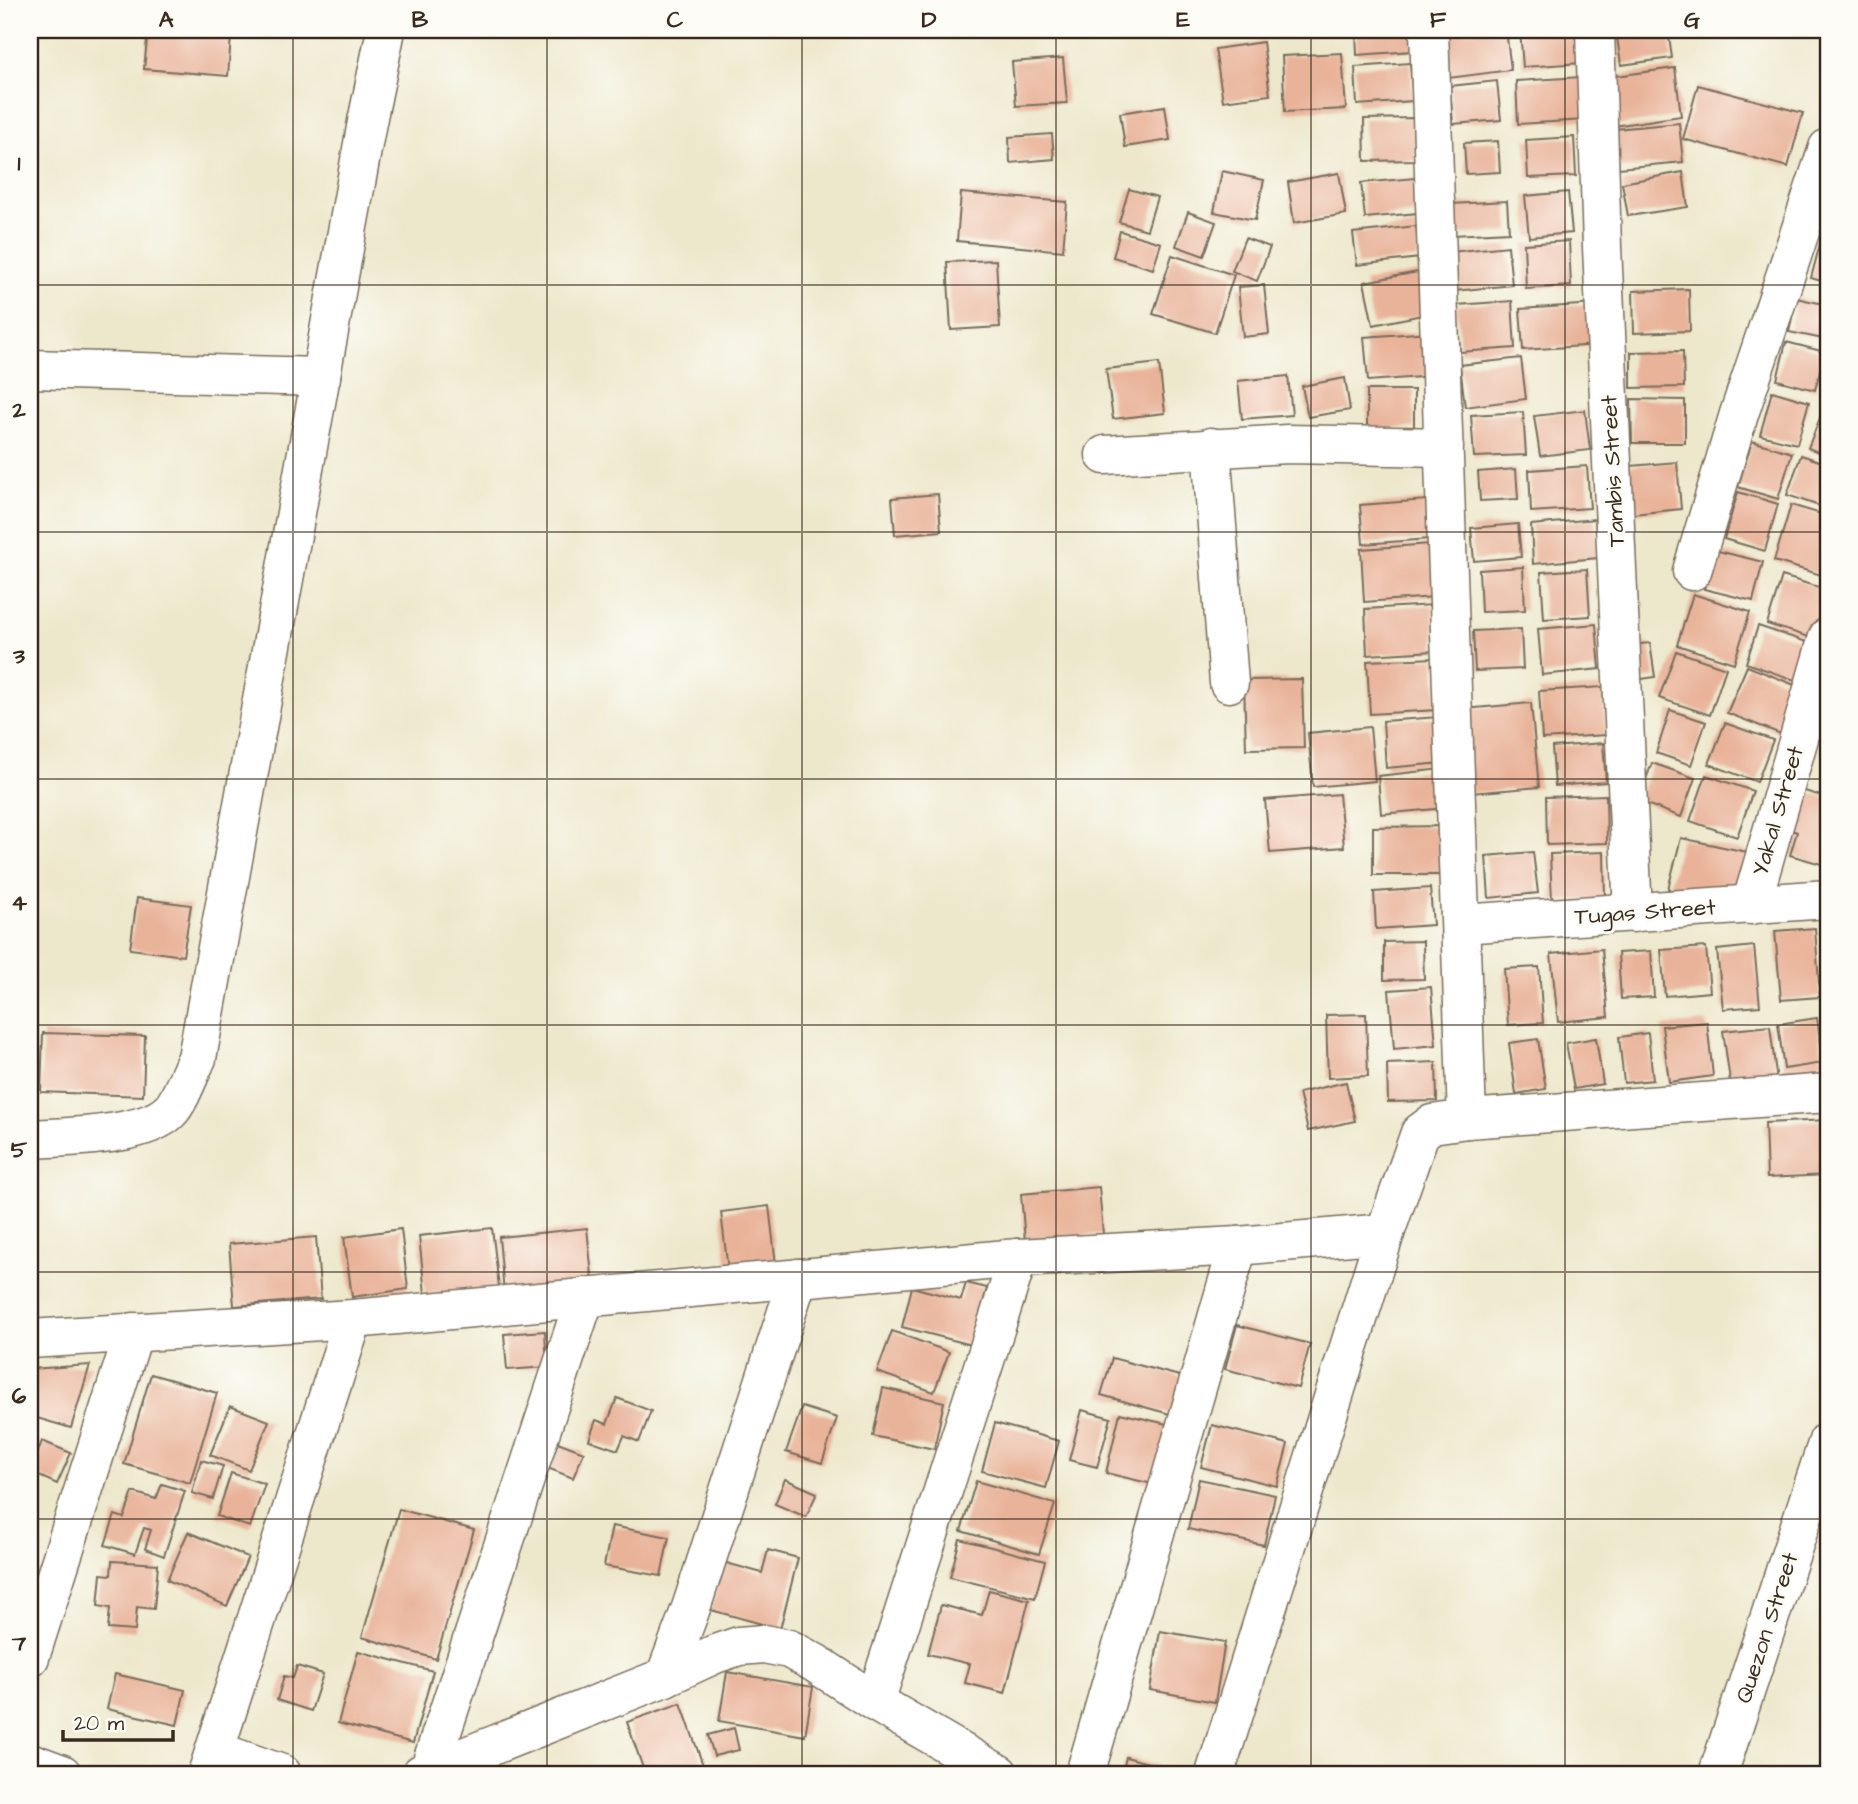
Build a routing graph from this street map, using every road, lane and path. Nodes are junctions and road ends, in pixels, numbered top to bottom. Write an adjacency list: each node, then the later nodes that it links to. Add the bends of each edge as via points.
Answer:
1 (386, 30): 6 (street)
2 (1429, 30): 8 (street)
3 (1595, 30): 15 (street, Tambis Street)
4 (1828, 148): 10 (street)
5 (30, 369): 6 (street)
6 (321, 377): 19 (street, via 197,1058 171,1111 144,1126 91,1136)
7 (1211, 447): 8 (street); 9 (street); 12 (street)
8 (1444, 447): 16 (street)
9 (1105, 455)
10 (1692, 571)
11 (1828, 637): 14 (street, Yakal Street)
12 (1229, 683)
13 (1828, 899): 14 (street, Tugas Street)
14 (1751, 905): 15 (street, Tugas Street)
15 (1633, 912): 16 (street, Tugas Street)
16 (1461, 924): 18 (street)
17 (1828, 1093): 18 (street)
18 (1467, 1119): 20 (street, via 1432,1124 1420,1133)
19 (30, 1139)
20 (1385, 1233): 21 (street); 39 (street)
21 (1238, 1246): 22 (street); 38 (street)
22 (1018, 1258): 23 (street); 31 (street)
23 (798, 1278): 24 (street); 30 (street)
24 (584, 1297): 25 (street); 34 (street)
25 (353, 1319): 26 (street); 33 (street)
26 (134, 1332): 27 (street); 29 (street)
27 (30, 1339)
28 (1828, 1441): 40 (street, Quezon Street)
29 (30, 1657)
30 (666, 1676): 31 (street, via 739,1646 764,1644 789,1648); 34 (street)
31 (875, 1702): 37 (street)
32 (30, 1762): 35 (street)
33 (212, 1763): 36 (street)
34 (425, 1773)
35 (62, 1774)
36 (282, 1774)
37 (999, 1774)
38 (1085, 1774)
39 (1215, 1774)
40 (1718, 1774)

